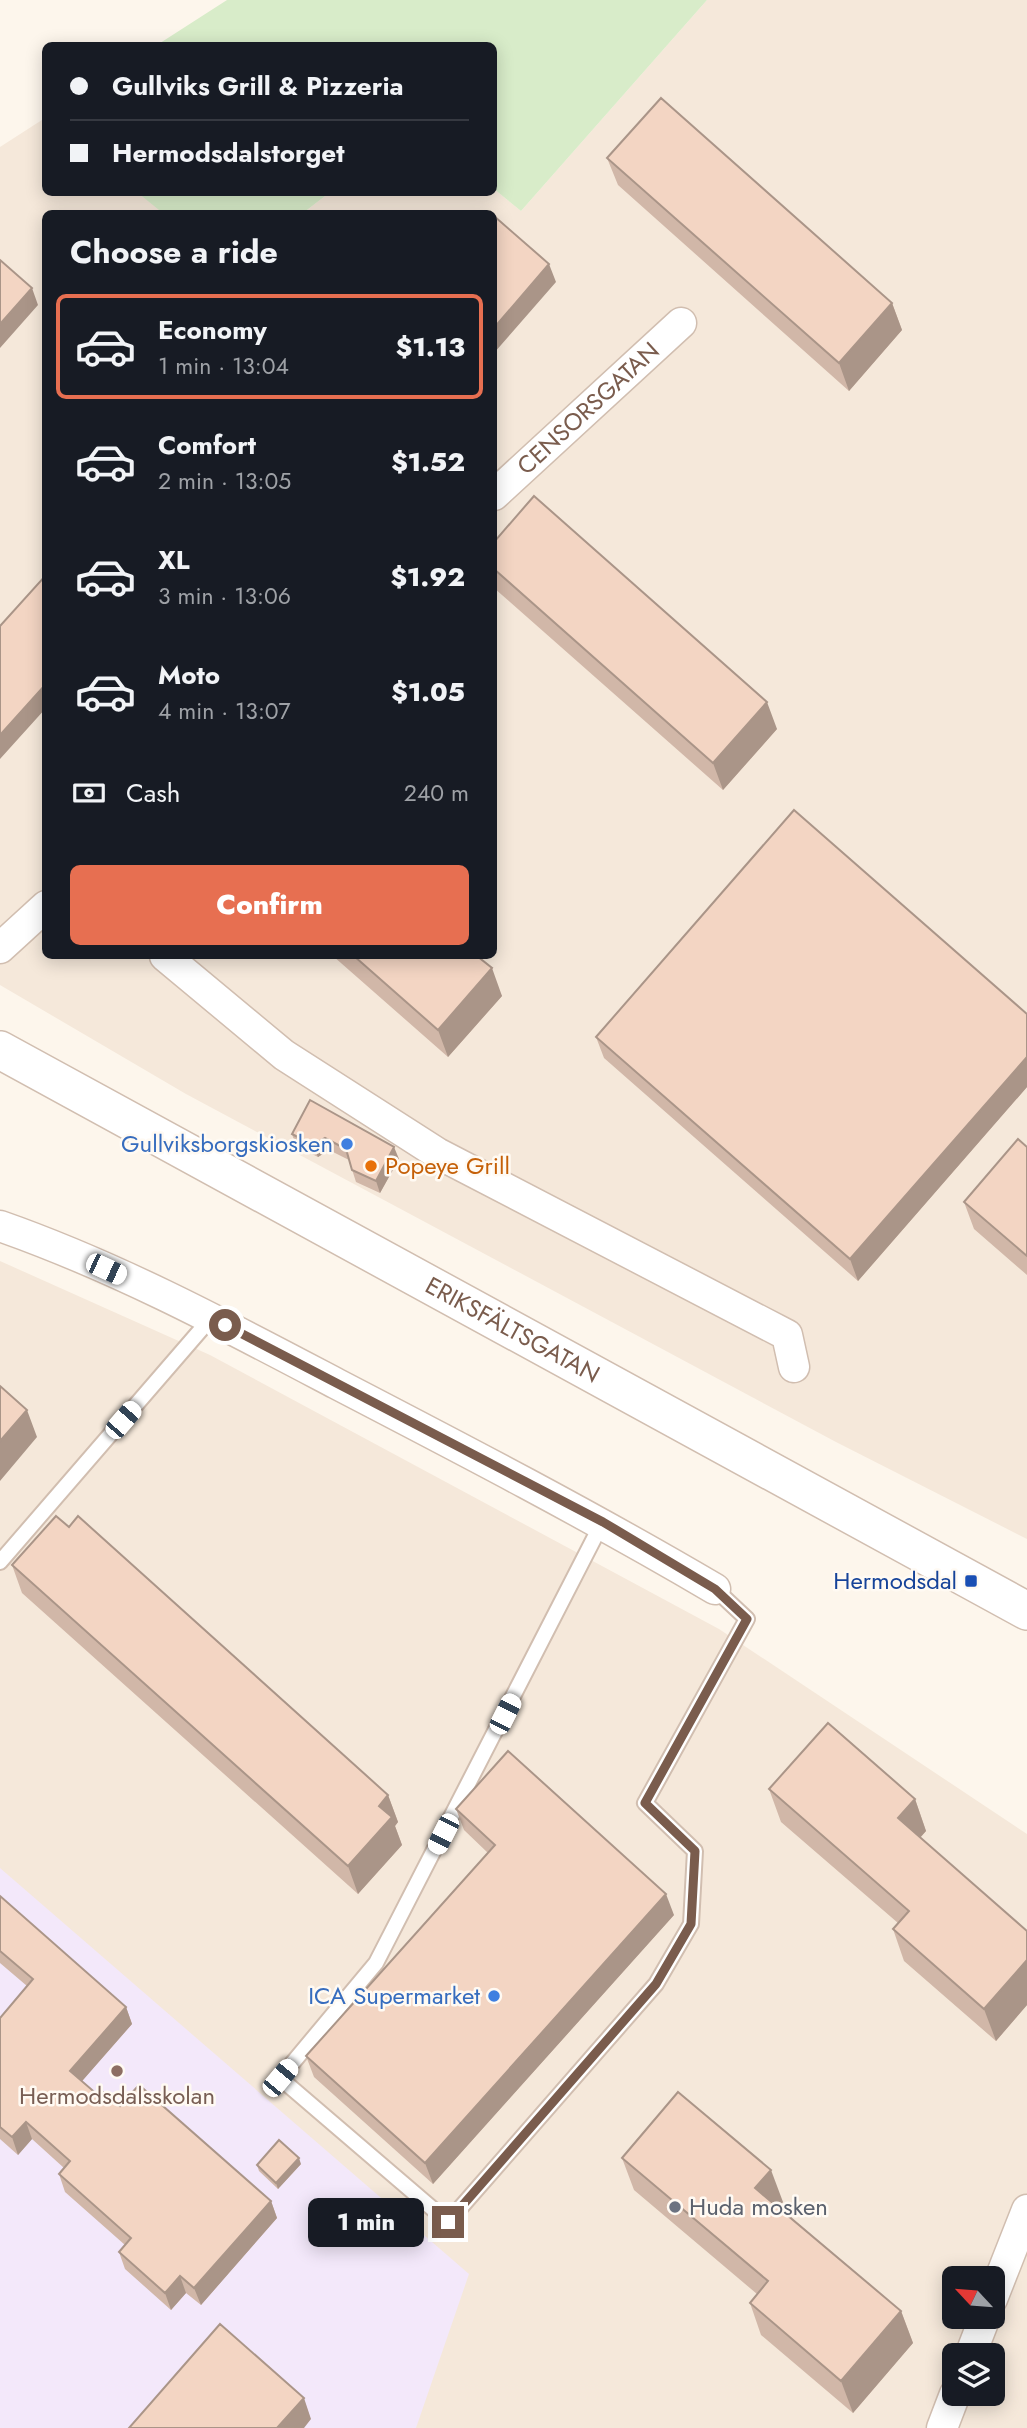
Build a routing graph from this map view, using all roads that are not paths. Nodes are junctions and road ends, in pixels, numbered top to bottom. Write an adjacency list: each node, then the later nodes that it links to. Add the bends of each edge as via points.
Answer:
1 (681, 323): 2 (street, CENSORSGATAN)
2 (497, 492)
3 (42, 910): 4 (street)
4 (0, 948)
5 (169, 959): 9 (street, via 284,1055 438,1153 787,1335)
6 (0, 1050): 13 (street, ERIKSFÄLTSGATAN)
7 (0, 1226): 8 (street, via 55,1245)
8 (211, 1318): 10 (street); 11 (lane)
9 (794, 1367)
10 (603, 1522): 12 (street); 12 (lane, via 376,1963 280,2078 448,2222 656,1984 691,1924 695,1851 645,1803 747,1619)
11 (0, 1562)
12 (715, 1589)
13 (1027, 1611)
14 (1027, 2210): 15 (street)
15 (1005, 2266)
16 (951, 2406): 17 (street)
17 (942, 2428)

